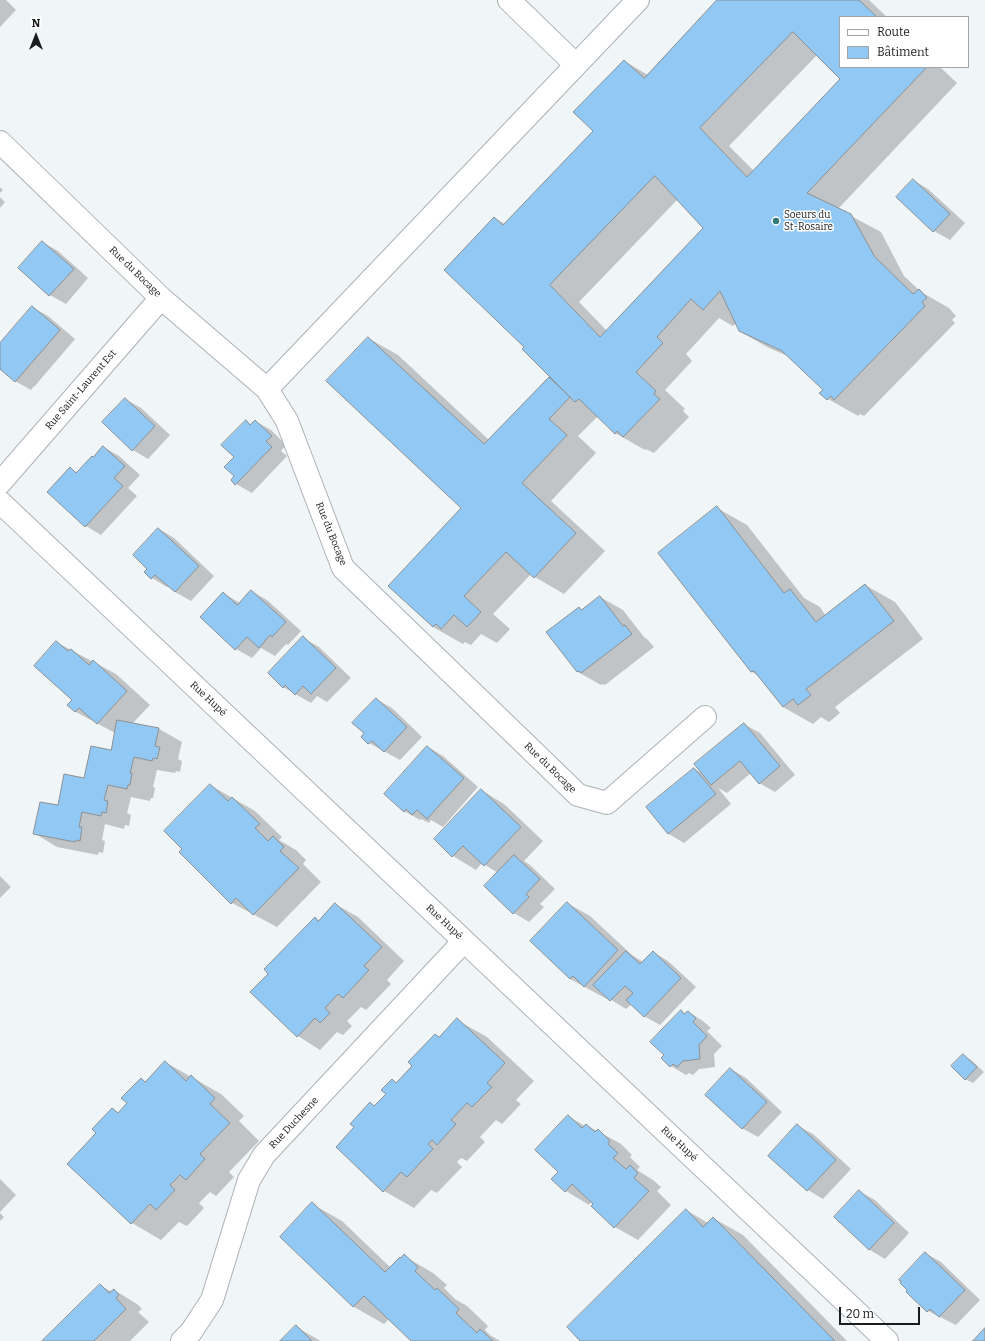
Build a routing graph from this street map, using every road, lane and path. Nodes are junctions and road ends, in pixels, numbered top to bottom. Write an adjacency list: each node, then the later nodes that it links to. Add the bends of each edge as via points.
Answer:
1 (509, 0): 3 (street)
2 (638, 0): 3 (street)
3 (576, 65): 6 (street)
4 (0, 142): 5 (street, Rue du Bocage)
5 (161, 298): 6 (street, Rue du Bocage); 7 (street, Rue Saint-Laurent Est)
6 (267, 389): 9 (street, Rue du Bocage, via 287,421 343,568 578,795 607,803)
7 (0, 483)
8 (0, 502): 10 (street, Rue Hupé)
9 (705, 717)
10 (464, 941): 11 (street, Rue Duchesne, via 264,1155 250,1180 212,1300); 12 (street, Rue Hupé)
11 (182, 1341)
12 (887, 1341)

